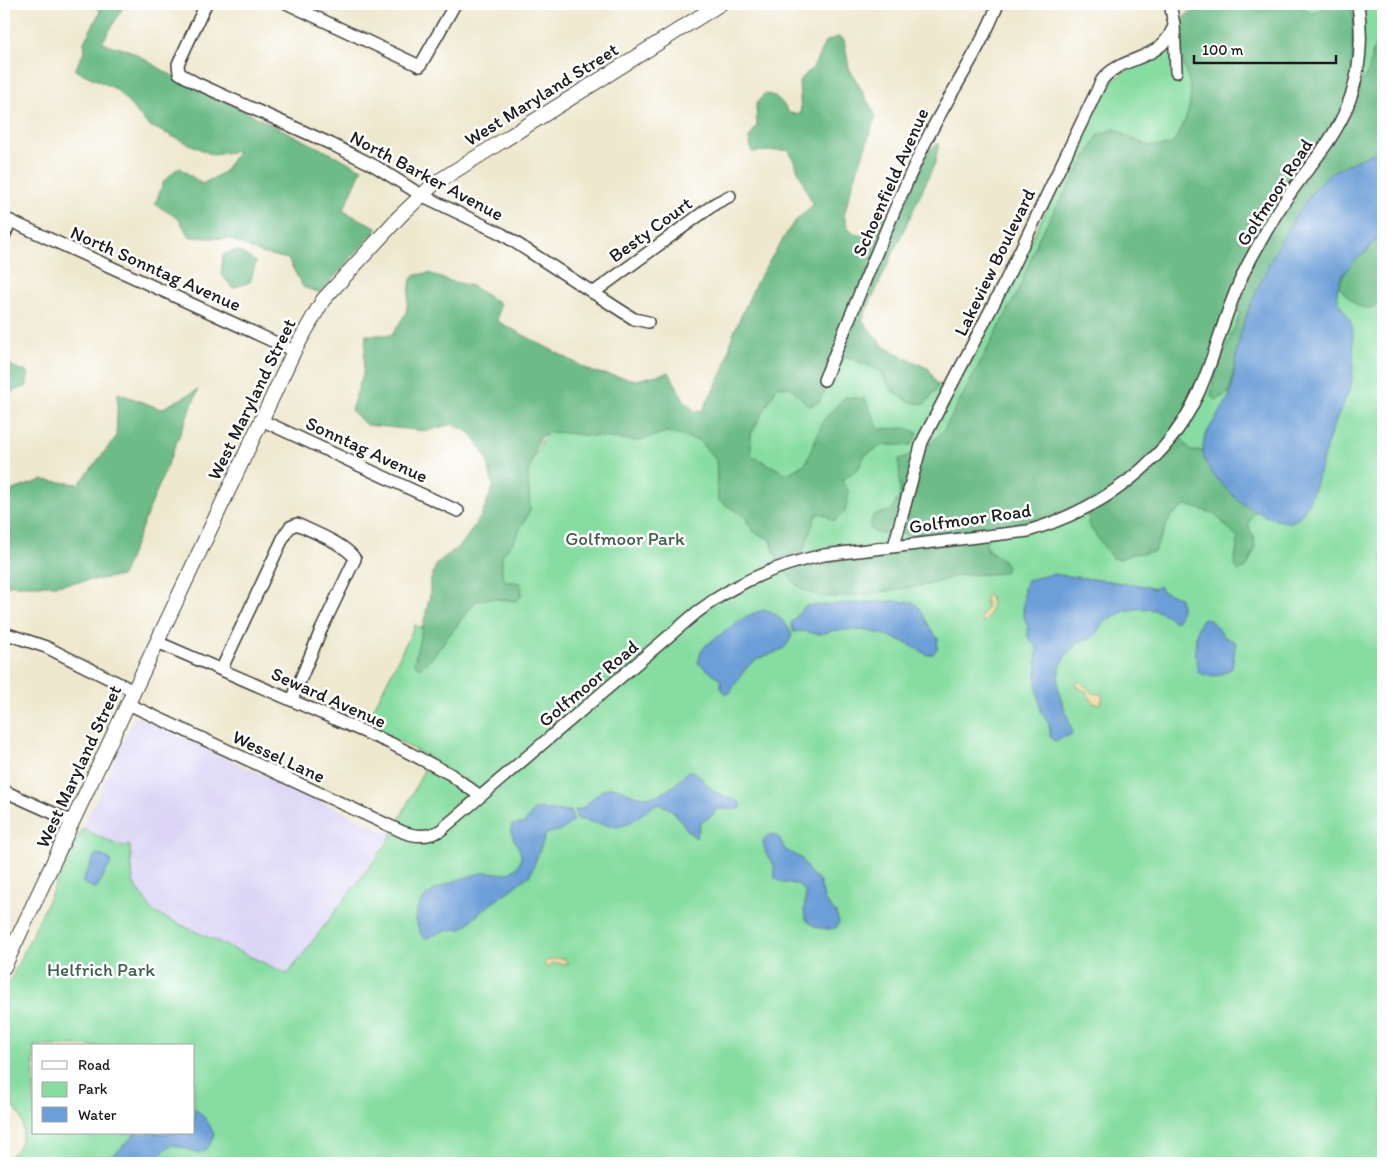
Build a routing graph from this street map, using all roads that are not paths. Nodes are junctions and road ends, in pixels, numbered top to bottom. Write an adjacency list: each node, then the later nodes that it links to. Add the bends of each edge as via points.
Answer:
1 (206, 4): 10 (street, North Barker Avenue, via 178,64 181,74 375,166)
2 (288, 4): 3 (street, via 421,66)
3 (455, 4)
4 (720, 4): 10 (street, West Maryland Street)
5 (998, 4): 17 (street, Schoenfield Avenue, via 918,159)
6 (1170, 4): 8 (street)
7 (1358, 4): 20 (street, Golfmoor Road, via 1362,38 1355,85 1347,108 1325,146 1272,220 1246,269 1206,379 1188,413 1165,445 1114,492 1054,523 1008,535)
8 (1173, 28): 9 (street); 20 (street, Lakeview Boulevard, via 1166,42 1153,52 1117,68 1102,80 1006,280 922,442)
9 (1176, 72)
10 (421, 195): 14 (street, North Barker Avenue, via 502,234); 16 (street, West Maryland Street, via 323,300)
11 (730, 196): 14 (street, Besty Court)
12 (7, 220): 13 (street); 16 (street, North Sonntag Avenue)
13 (4, 236)
14 (593, 293): 15 (street, North Barker Avenue, via 634,319)
15 (648, 322)
16 (294, 351): 18 (street, West Maryland Street)
17 (824, 380)
18 (261, 420): 19 (street, Sonntag Avenue); 22 (street, West Maryland Street)
19 (458, 511)
20 (894, 546): 28 (street, Golfmoor Road, via 793,562 741,583 696,613)
21 (4, 633): 24 (street, via 46,647)
22 (157, 642): 23 (street, Seward Avenue); 24 (street, West Maryland Street)
23 (222, 668): 25 (street, Seward Avenue); 25 (street, via 285,534 297,524 325,537 355,559)
24 (134, 690): 26 (street, West Maryland Street)
25 (292, 700): 28 (street, Seward Avenue, via 433,765)
26 (128, 704): 29 (street, West Maryland Street); 30 (street, Wessel Lane)
27 (4, 791): 29 (street)
28 (480, 796): 30 (street, Golfmoor Road, via 441,830)
29 (73, 822): 31 (street, West Maryland Street)
30 (417, 836)
31 (7, 952): 32 (street, West Maryland Street)
32 (4, 968)

